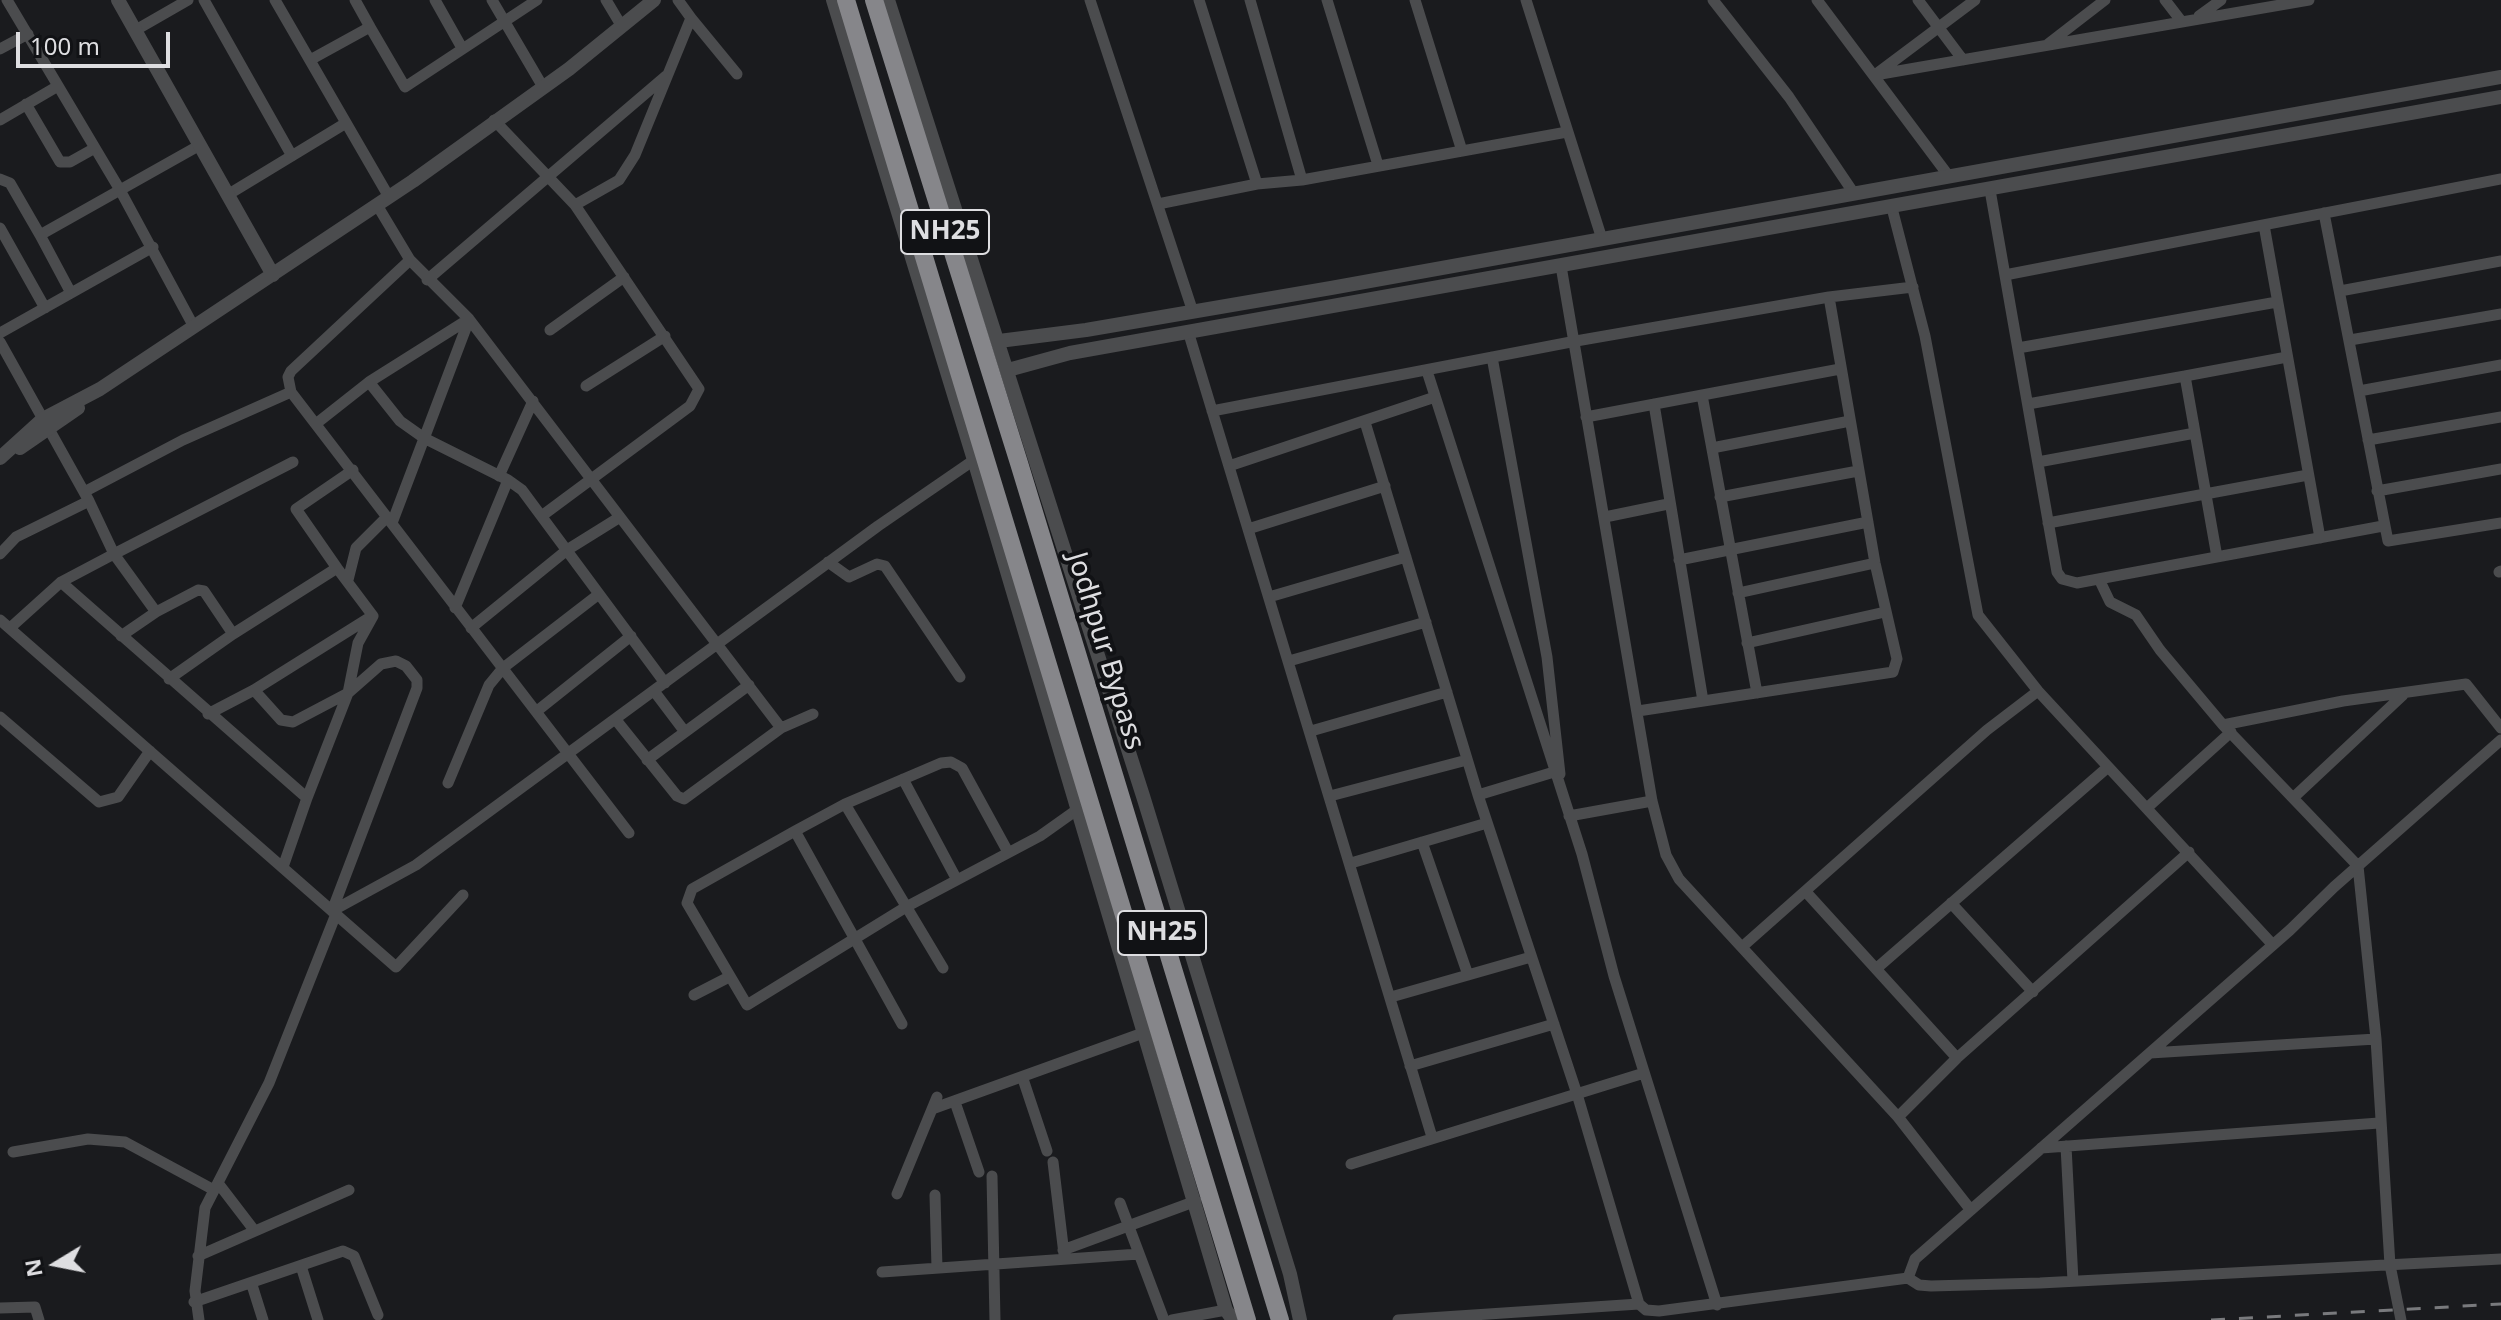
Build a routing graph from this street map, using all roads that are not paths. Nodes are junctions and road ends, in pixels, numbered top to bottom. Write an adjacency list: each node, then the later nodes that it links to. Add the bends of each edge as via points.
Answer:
1 (7, 0): 40 (street)
2 (118, 0): 58 (street)
3 (126, 0): 37 (street)
4 (188, 0): 37 (street)
5 (204, 0): 61 (street)
6 (275, 0): 44 (street)
7 (355, 0): 38 (street)
8 (435, 0): 42 (street)
9 (492, 0): 33 (street)
10 (537, 0): 33 (street)
11 (606, 0): 36 (street)
12 (654, 0): 36 (street)
13 (678, 0): 32 (street)
14 (833, 0): 137 (street)
15 (846, 0): 318 (highway)
16 (874, 0): 319 (highway, Jodhpur Bypass / NH25)
17 (888, 0): 105 (street)
18 (1090, 0): 74 (street)
19 (1199, 0): 68 (street)
20 (1250, 0): 67 (street)
21 (1327, 0): 62 (street)
22 (1415, 0): 60 (street)
23 (1526, 0): 57 (street)
24 (1713, 0): 72 (street, via 1789,97)
25 (1817, 0): 47 (street)
26 (1918, 0): 39 (street)
27 (1975, 0): 39 (street)
28 (2105, 0): 41 (street)
29 (2165, 0): 35 (street)
30 (2221, 0): 34 (street)
31 (2309, 0): 34 (street)
32 (691, 18): 46 (street); 48 (street)
33 (504, 20): 42 (street); 51 (street)
34 (2195, 20): 35 (street)
35 (2182, 22): 41 (street)
36 (621, 25): 51 (street)
37 (141, 27): 71 (street)
38 (370, 27): 42 (street, via 405,87); 44 (street)
39 (1939, 27): 45 (street); 47 (street)
40 (28, 34): 43 (street); 50 (street)
41 (2046, 45): 45 (street)
42 (462, 48)
43 (0, 49)
44 (310, 60): 56 (street)
45 (1963, 60): 47 (street)
46 (737, 74)
47 (1875, 75): 63 (street)
48 (666, 76): 64 (street); 75 (street, via 625,173)
49 (2501, 77): 63 (street)
50 (58, 86): 53 (street); 59 (street)
51 (543, 87): 55 (street)
52 (2501, 97): 70 (street)
53 (26, 104): 54 (street); 59 (street, via 60,162)
54 (0, 120)
55 (494, 120): 64 (street); 73 (street)
56 (346, 123): 61 (street); 73 (street)
57 (1567, 132): 60 (street); 81 (street)
58 (200, 145): 69 (street); 86 (street)
59 (95, 148): 69 (street)
60 (1462, 151): 62 (street)
61 (292, 156): 71 (street)
62 (1378, 165): 67 (street)
63 (1948, 175): 72 (street)
64 (547, 176): 75 (street); 89 (street)
65 (0, 179): 80 (street, via 10,183)
66 (2501, 179): 77 (street)
67 (1302, 180): 68 (street)
68 (1257, 184): 74 (street)
69 (120, 190): 80 (street); 82 (street)
70 (1990, 190): 76 (street); 87 (street)
71 (234, 191): 86 (street)
72 (1853, 192): 81 (street)
73 (383, 201): 83 (street); 86 (street)
74 (1158, 204): 96 (street)
75 (575, 205): 88 (street)
76 (1892, 208): 85 (street); 90 (street)
77 (2324, 213): 78 (street); 91 (street)
78 (2264, 225): 87 (street); 94 (street)
79 (0, 228): 95 (street)
80 (40, 235): 92 (street)
81 (1602, 239): 96 (street)
82 (153, 247): 92 (street); 99 (street)
83 (410, 260): 89 (street); 119 (street, via 291,371)
84 (2501, 261): 91 (street)
85 (1561, 266): 101 (street); 106 (street)
86 (276, 273): 99 (street)
87 (2005, 275): 108 (street)
88 (624, 277): 100 (street); 103 (street)
89 (427, 280): 98 (street)
90 (1913, 287): 93 (street); 200 (street, via 1973,603 1988,631)
91 (2340, 291): 104 (street)
92 (71, 293): 95 (street)
93 (1829, 297): 106 (street); 112 (street)
94 (2277, 302): 108 (street); 110 (street)
95 (45, 308): 102 (street)
96 (1193, 312): 105 (street)
97 (2501, 314): 104 (street)
98 (469, 319): 116 (street); 122 (street); 133 (street)
99 (194, 327): 131 (street)
100 (550, 330)
101 (1188, 331): 113 (street); 125 (street)
102 (0, 333)
103 (665, 336): 117 (street); 146 (street, via 699,389 697,394 690,406)
104 (2350, 340): 118 (street)
105 (999, 341): 113 (street)
106 (1576, 341): 109 (street); 126 (street)
107 (0, 342): 131 (street)
108 (2018, 348): 124 (street)
109 (1492, 357): 114 (street); 226 (street, via 1547,657)
110 (2287, 357): 115 (street); 144 (street)
111 (2501, 365): 118 (street)
112 (1840, 369): 120 (street); 128 (street)
113 (1008, 370): 320 (street)
114 (1427, 371): 121 (street); 125 (street)
115 (2185, 376): 124 (street); 132 (street)
116 (369, 382): 130 (street); 133 (street, via 400,421)
117 (586, 386)
118 (2359, 391): 134 (street)
119 (291, 392): 130 (street); 150 (street, via 183,440)
120 (1702, 395): 123 (street); 135 (street)
121 (1435, 397): 129 (street); 223 (street)
122 (533, 401): 145 (street); 146 (street)
123 (1654, 404): 126 (street); 152 (street)
124 (2028, 404): 139 (street)
125 (1212, 411): 140 (street)
126 (1586, 417): 155 (street)
127 (2501, 417): 134 (street)
128 (1850, 421): 135 (street); 143 (street)
129 (1365, 422): 140 (street); 147 (street)
130 (317, 423): 142 (street)
131 (46, 425): 136 (street); 150 (street)
132 (2195, 433): 139 (street); 149 (street)
133 (424, 438): 145 (street); 156 (street)
134 (2368, 440): 148 (street)
135 (1712, 448): 151 (street)
136 (0, 458)
137 (974, 460): 170 (street); 234 (street)
138 (293, 462): 166 (street)
139 (2038, 462): 158 (street)
140 (1229, 466): 161 (street)
141 (2501, 469): 148 (street)
142 (353, 470): 156 (street); 172 (street, via 296,509)
143 (1858, 471): 151 (street); 157 (street)
144 (2308, 475): 149 (street); 162 (street)
145 (504, 478): 153 (street); 179 (street)
146 (592, 478): 153 (street); 154 (street)
147 (1385, 486): 161 (street); 167 (street)
148 (2377, 491): 160 (street)
149 (2206, 494): 158 (street); 168 (street)
150 (87, 496): 165 (street, via 16,537); 166 (street)
151 (1720, 497): 163 (street)
152 (1668, 504): 155 (street); 169 (street)
153 (543, 515): 164 (street)
154 (620, 517): 164 (street); 191 (street)
155 (1605, 517): 207 (street)
156 (390, 520): 174 (street, via 356,548); 179 (street)
157 (1868, 522): 163 (street); 171 (street)
158 (2048, 523): 173 (street, via 2062,579)
159 (2501, 523): 160 (street, via 2392,541)
160 (2383, 526): 162 (street)
161 (1248, 529): 178 (street)
162 (2320, 538): 168 (street)
163 (1730, 548): 169 (street); 176 (street)
164 (567, 550): 177 (street); 186 (street)
165 (0, 554)
166 (114, 554): 175 (street); 180 (street)
167 (1406, 557): 178 (street); 184 (street)
168 (2217, 557): 173 (street)
169 (1679, 560): 205 (street)
170 (828, 562): 191 (street); 194 (street, via 849,577 877,564 885,566)
171 (1875, 563): 176 (street); 181 (street)
172 (337, 568): 174 (street); 187 (street)
173 (2099, 579): 213 (street, via 2110,602 2136,615)
174 (348, 580): 182 (street)
175 (61, 582): 185 (street); 188 (street)
176 (1738, 593): 190 (street)
177 (599, 594): 189 (street); 193 (street)
178 (1269, 597): 192 (street)
179 (455, 608): 186 (street)
180 (156, 612): 187 (street, via 204,591); 188 (street)
181 (1885, 612): 190 (street); 203 (street, via 1897,659 1893,672)
182 (373, 616): 198 (street); 202 (street, via 358,643)
183 (0, 620): 185 (street)
184 (1426, 622): 192 (street); 201 (street)
185 (10, 628): 218 (street)
186 (471, 628): 193 (street)
187 (233, 634): 195 (street)
188 (121, 636): 195 (street)
189 (631, 636): 196 (street); 206 (street)
190 (1747, 643): 203 (street)
191 (718, 644): 196 (street); 197 (street)
192 (1289, 661): 215 (street)
193 (503, 668): 206 (street); 225 (street, via 480,700)
194 (960, 677)
195 (169, 679): 208 (street)
196 (665, 683): 199 (street)
197 (749, 685): 212 (street); 216 (street)
198 (254, 690): 202 (street, via 281,720 293,722); 208 (street)
199 (654, 691): 211 (street); 216 (street)
200 (2038, 691): 222 (street); 246 (street)
201 (1447, 692): 215 (street); 221 (street)
202 (348, 693): 229 (street); 250 (street, via 390,661 406,666 417,680)
203 (1757, 693): 205 (street)
204 (2403, 695): 213 (street, via 2343,701); 214 (street, via 2466,684); 230 (street)
205 (1703, 701): 207 (street)
206 (537, 711): 219 (street)
207 (1638, 711): 231 (street)
208 (208, 714): 229 (street)
209 (813, 714): 212 (street)
210 (0, 717): 218 (street, via 99,802 118,797)
211 (616, 720): 219 (street); 220 (street)
212 (781, 728): 220 (street, via 684,799)
213 (2227, 728): 230 (street); 233 (street)
214 (2501, 728)
215 (1311, 731): 228 (street)
216 (685, 732): 220 (street)
217 (2501, 740): 243 (street)
218 (150, 751): 244 (street)
219 (570, 753): 238 (street); 250 (street, via 416,865)
220 (647, 760)
221 (1467, 760): 227 (street); 228 (street)
222 (2108, 767): 233 (street); 248 (street)
223 (1554, 772): 226 (street); 227 (street)
224 (903, 779): 232 (street); 240 (street, via 941,763 959,764); 245 (street)
225 (448, 783)
226 (1562, 794): 235 (street)
227 (1478, 795): 236 (street)
228 (1330, 796): 242 (street)
229 (307, 798): 244 (street)
230 (2293, 798): 243 (street)
231 (1652, 801): 235 (street); 253 (street, via 1666,855 1679,879)
232 (845, 804): 237 (street); 249 (street)
233 (2148, 807): 241 (street)
234 (1078, 809): 240 (street); 264 (street)
235 (1569, 816): 269 (street)
236 (1487, 823): 239 (street); 254 (street)
237 (795, 831): 251 (street); 258 (street, via 688,896 690,910)
238 (629, 833)
239 (1422, 842): 242 (street); 257 (street)
240 (1008, 852): 245 (street)
241 (2189, 852): 252 (street); 259 (street)
242 (1351, 863): 261 (street)
243 (2358, 866): 252 (street); 265 (street)
244 (283, 867): 250 (street)
245 (957, 880): 249 (street)
246 (1806, 892): 253 (street); 256 (street)
247 (463, 895): 250 (street, via 396,967)
248 (1951, 903): 256 (street); 259 (street)
249 (906, 907): 251 (street); 255 (street)
250 (334, 912): 284 (street, via 269,1083)
251 (855, 939): 258 (street, via 747,1005); 262 (street)
252 (2273, 945): 266 (street)
253 (1742, 947): 275 (street)
254 (1531, 957): 257 (street); 263 (street)
255 (943, 968)
256 (1877, 968): 267 (street)
257 (1468, 975): 261 (street)
258 (729, 977): 260 (street)
259 (2033, 992): 267 (street)
260 (694, 995)
261 (1391, 997): 268 (street)
262 (902, 1024)
263 (1554, 1024): 268 (street); 271 (street)
264 (1143, 1033): 270 (street); 288 (street)
265 (2376, 1039): 266 (street); 276 (street)
266 (2149, 1053): 279 (street)
267 (1957, 1058): 275 (street)
268 (1410, 1066): 277 (street)
269 (1644, 1073): 271 (street); 307 (street)
270 (1023, 1079): 273 (street); 293 (street, via 1050,1156)
271 (1577, 1094): 277 (street); 306 (street)
272 (937, 1097): 274 (street)
273 (955, 1102): 274 (street); 282 (street)
274 (932, 1109): 286 (street)
275 (1898, 1117): 290 (street)
276 (2379, 1123): 278 (street); 298 (street)
277 (1432, 1137): 281 (street)
278 (2066, 1146): 279 (street); 303 (street)
279 (2041, 1148): 290 (street)
280 (13, 1152): 284 (street, via 88,1139 125,1142)
281 (1351, 1164)
282 (979, 1172)
283 (992, 1176): 297 (street)
284 (216, 1186): 292 (street); 295 (street, via 205,1208)
285 (349, 1190): 292 (street)
286 (897, 1194)
287 (935, 1195): 300 (street)
288 (1196, 1201): 291 (street); 310 (street)
289 (1120, 1203): 291 (street)
290 (1970, 1209): 302 (street, via 1915,1259)
291 (1129, 1226): 293 (street); 294 (street)
292 (254, 1230): 295 (street)
293 (1064, 1254): 294 (street); 297 (street)
294 (1139, 1254): 316 (street)
295 (198, 1256): 305 (street)
296 (2501, 1259): 298 (street)
297 (994, 1264): 300 (street); 315 (street)
298 (2390, 1265): 303 (street); 322 (street)
299 (301, 1266): 304 (street); 309 (street, via 350,1253); 314 (street)
300 (937, 1268): 301 (street)
301 (882, 1272)
302 (1908, 1278): 303 (street, via 1931,1286); 307 (street)
303 (2073, 1281)
304 (252, 1285): 305 (street); 313 (street)
305 (194, 1302): 312 (street)
306 (1639, 1304): 307 (street, via 1659,1311); 321 (street)
307 (1717, 1305)
308 (0, 1308): 311 (street, via 35,1307)
309 (378, 1315)
310 (1230, 1315): 317 (street)
311 (39, 1320)
312 (199, 1320)
313 (263, 1320)
314 (318, 1320)
315 (995, 1320)
316 (1164, 1320)
317 (1172, 1320)
318 (1247, 1320)
319 (1280, 1320)
320 (1300, 1320)
321 (1398, 1320)
322 (2401, 1320)

